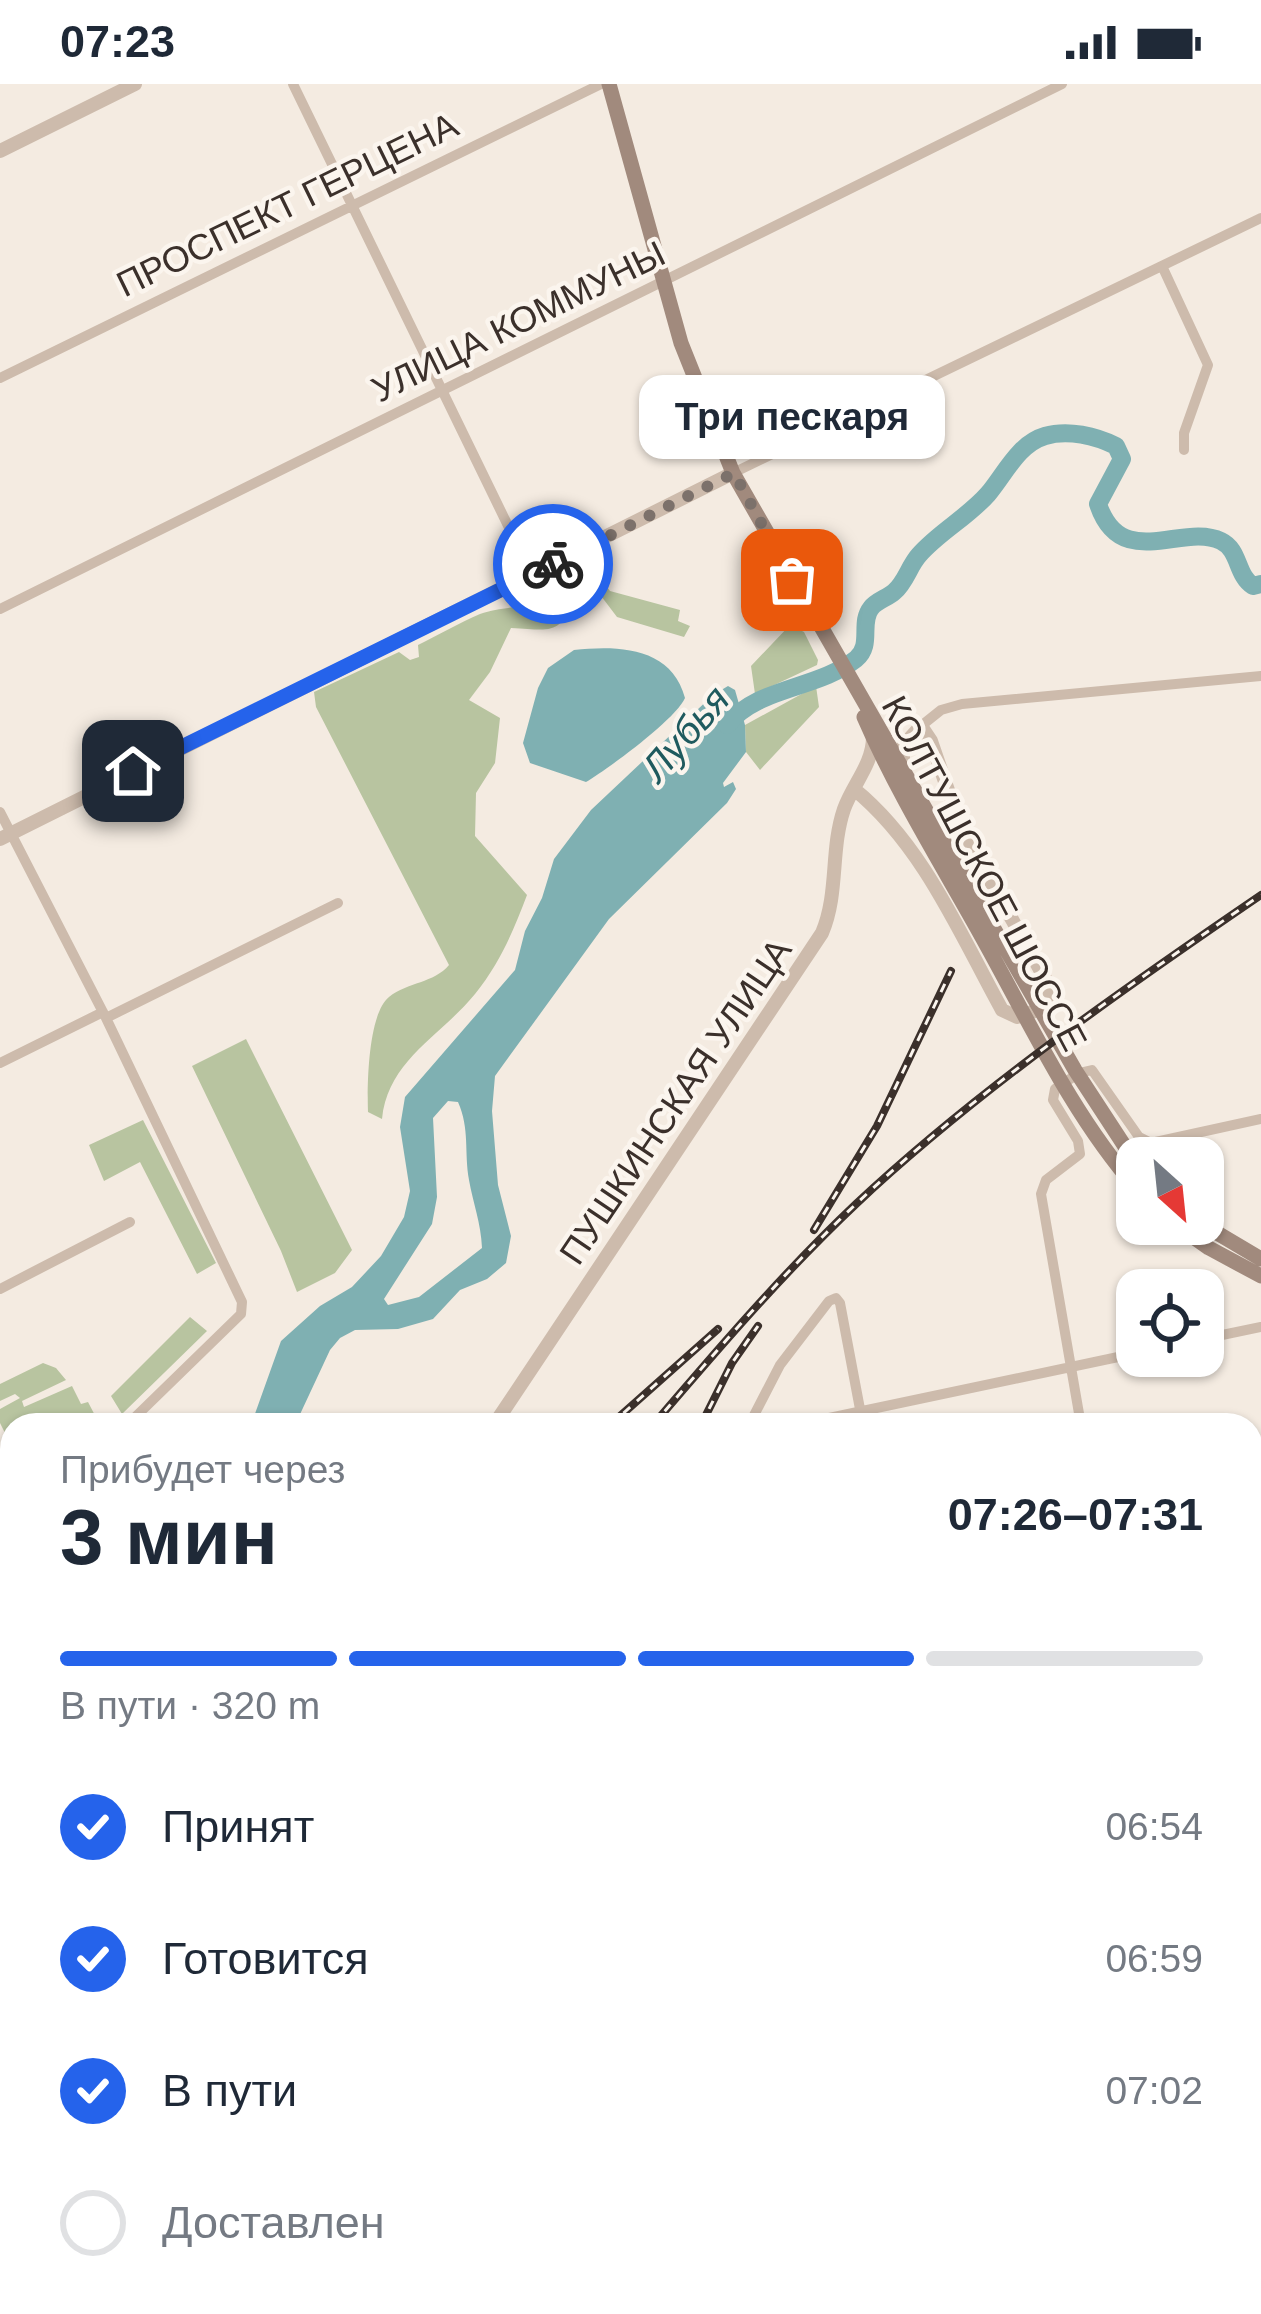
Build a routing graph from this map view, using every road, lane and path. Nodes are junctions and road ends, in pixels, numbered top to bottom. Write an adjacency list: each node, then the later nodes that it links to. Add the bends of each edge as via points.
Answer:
1 (135, 84): 5 (street)
2 (293, 84): 6 (street)
3 (605, 84): 6 (street, ПРОСПЕКТ ГЕРЦЕНА); 9 (main road)
4 (1062, 84): 9 (street, УЛИЦА КОММУНЫ)
5 (0, 151)
6 (353, 206): 10 (street, ПРОСПЕКТ ГЕРЦЕНА); 11 (street)
7 (1261, 218): 8 (street)
8 (1162, 266): 12 (street, via 1211,369); 13 (street)
9 (663, 283): 11 (street, УЛИЦА КОММУНЫ); 13 (main road)
10 (0, 378)
11 (441, 392): 14 (street); 15 (street, УЛИЦА КОММУНЫ)
12 (1184, 450)
13 (734, 473): 14 (street); 18 (main road, КОЛТУШСКОЕ ШОССЕ)
14 (532, 574): 22 (street)
15 (0, 609)
16 (1261, 676): 17 (street, via 962,704)
17 (921, 726): 18 (street); 19 (street, via 903,746); 20 (street, via 961,828 1047,982 1044,1004 1017,1017 1002,1010 918,861)
18 (878, 735): 19 (main road, КОЛТУШСКОЕ ШОССЕ); 20 (street, ПУШКИНСКАЯ УЛИЦА)
19 (902, 773): 20 (street, via 870,772); 27 (main road, КОЛТУШСКОЕ ШОССЕ); 28 (main road, КОЛТУШСКОЕ ШОССЕ, via 1060,1078)
20 (854, 789): 41 (street, ПУШКИНСКАЯ УЛИЦА, via 822,933)
21 (0, 812): 22 (street)
22 (5, 836): 24 (street)
23 (338, 903): 24 (street)
24 (104, 1015): 25 (street); 40 (street, via 237,1288 241,1314)
25 (0, 1063)
26 (1261, 1119): 38 (street, via 1151,1143 1097,1074 1086,1070 1053,1094 1080,1147 1041,1194)
27 (1119, 1137)
28 (1116, 1162)
29 (130, 1222): 34 (street)
30 (1224, 1237): 32 (main road)
31 (1204, 1245): 33 (main road)
32 (1261, 1258)
33 (1261, 1276)
34 (0, 1288)
35 (1261, 1327): 36 (street)
36 (1224, 1335)
37 (1116, 1357): 38 (street)
38 (1070, 1365): 39 (street); 45 (street)
39 (860, 1409): 42 (street, via 836,1298 780,1365); 43 (street); 44 (street)
40 (140, 1413)
41 (502, 1413)
42 (755, 1413)
43 (844, 1413)
44 (861, 1413)
45 (1079, 1413)

